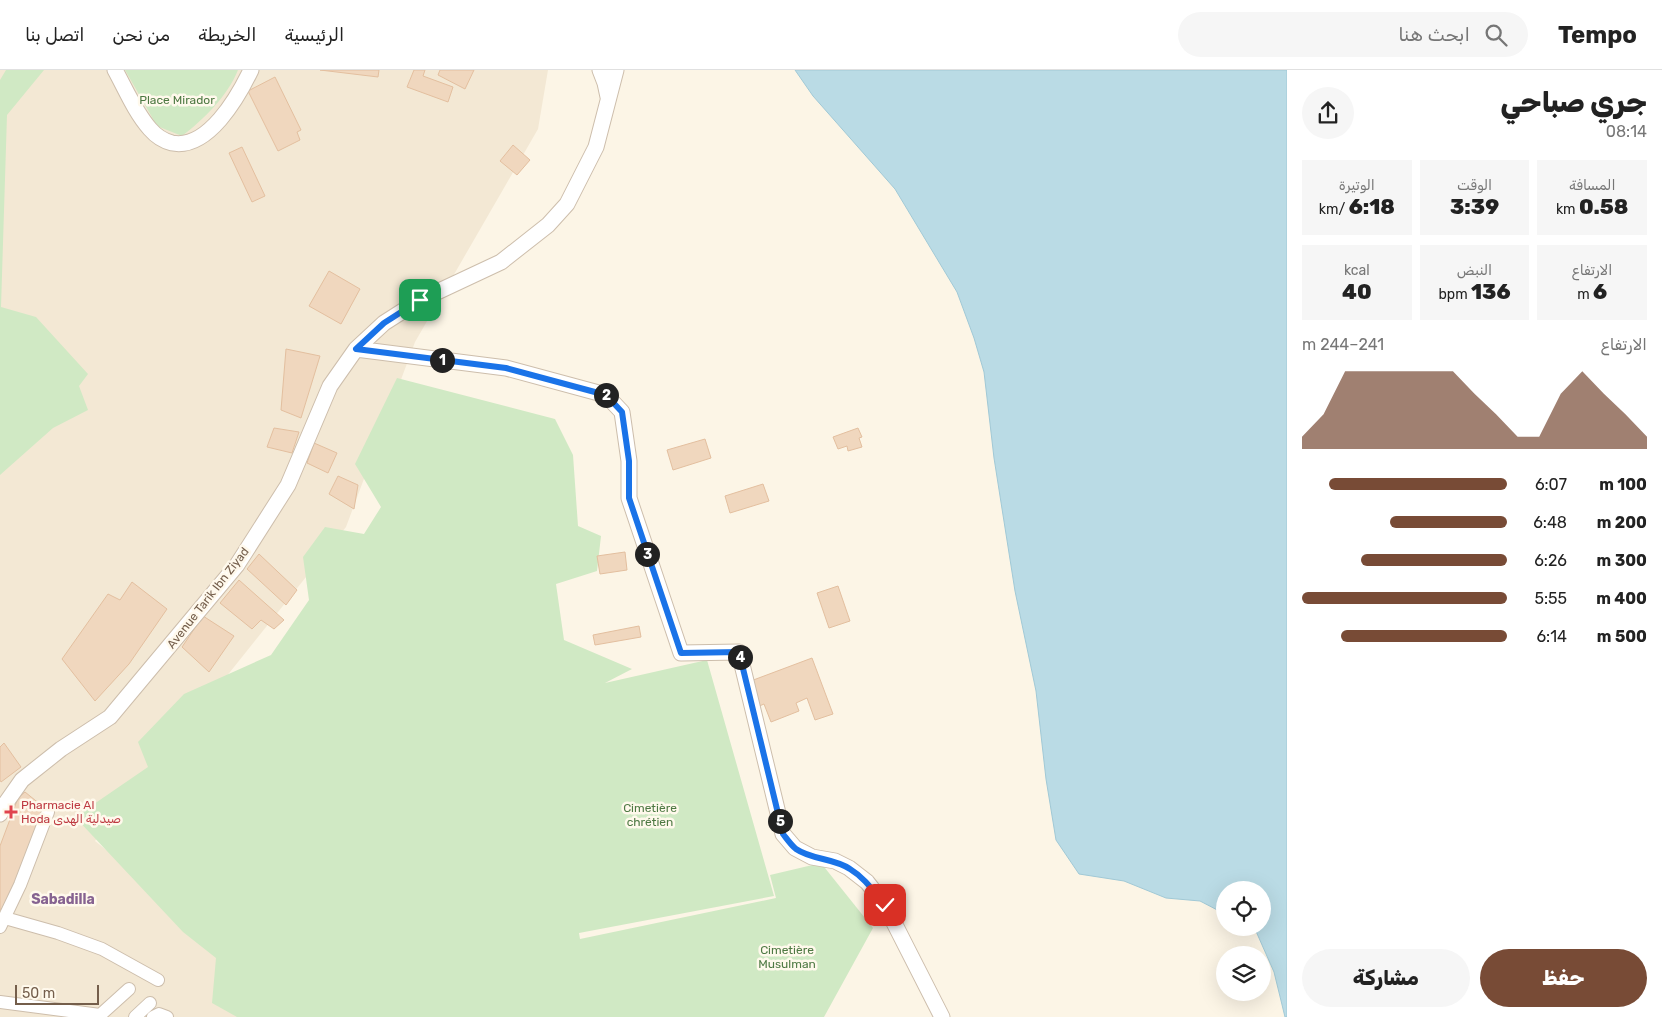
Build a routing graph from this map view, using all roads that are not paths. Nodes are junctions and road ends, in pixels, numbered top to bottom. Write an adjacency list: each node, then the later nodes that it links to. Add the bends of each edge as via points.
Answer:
1 (115, 70): 2 (street, via 151,131 164,141 180,144 195,140 212,128 231,106)
2 (251, 70)
3 (600, 70): 5 (street)
4 (614, 71): 5 (street, Avenue Tarik Ibn Ziyad)
5 (608, 101): 6 (street, Avenue Tarik Ibn Ziyad, via 596,147 567,204 548,225 501,262 420,300 384,323)
6 (356, 349): 8 (street, Avenue Tarik Ibn Ziyad, via 330,386 288,485 237,565 110,717 61,749 22,780); 18 (street, via 506,368 606,395 622,412 629,461 629,498 681,653 739,652 783,834 795,848 849,868 867,882 885,905)
7 (48, 812): 9 (street)
8 (0, 814)
9 (2, 922): 10 (street, via 58,933 102,949)
10 (158, 980)
11 (129, 989): 14 (street)
12 (0, 1002): 14 (street)
13 (150, 1003): 15 (street)
14 (99, 1016)
15 (135, 1017)
16 (152, 1017): 17 (street, via 159,1014)
17 (167, 1017)
18 (942, 1017)

